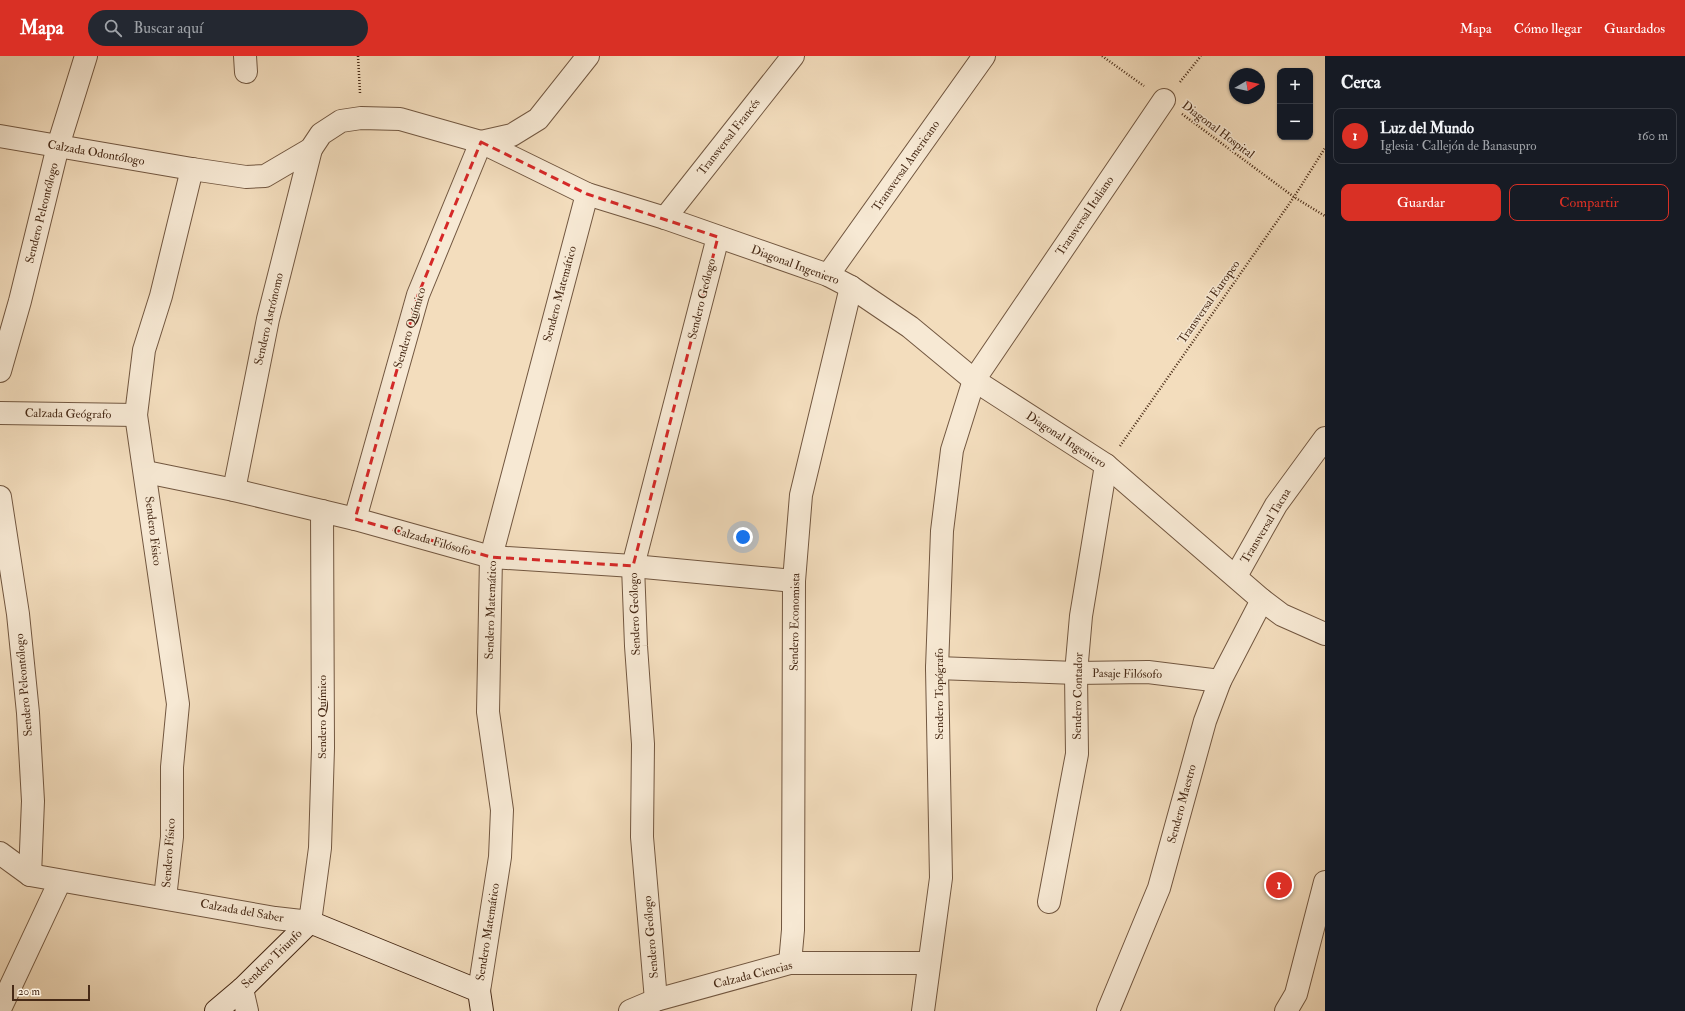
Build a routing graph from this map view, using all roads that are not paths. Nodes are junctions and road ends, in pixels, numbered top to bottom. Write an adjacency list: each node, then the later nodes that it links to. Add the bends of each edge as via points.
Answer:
1 (86, 56): 8 (street, Sendero Peleontólogo)
2 (588, 56): 7 (street, via 538,119 512,134)
3 (793, 56): 12 (street, Transversal Francés)
4 (984, 56): 14 (street, Transversal Americano)
5 (1164, 100): 17 (street, Transversal Italiano)
6 (0, 136): 8 (street, Calzada Odontólogo)
7 (481, 142): 9 (street, Diagonal Ingeniero, via 400,120 361,118 341,121 321,134); 11 (street, Diagonal Ingeniero); 26 (street, Sendero Químico, via 418,295)
8 (58, 146): 10 (street, Calzada Odontólogo); 16 (street, Sendero Peleontólogo)
9 (311, 149): 10 (street, Diagonal Ingeniero, via 265,176 246,177); 23 (street, Sendero Astrónomo, via 268,319)
10 (192, 169): 19 (street, Sendero Físico, via 161,296 144,350)
11 (587, 194): 12 (street, Diagonal Ingeniero); 27 (street, Sendero Matemático)
12 (665, 218): 13 (street, Diagonal Ingeniero)
13 (718, 237): 14 (street, Diagonal Ingeniero); 28 (street, Sendero Geólogo)
14 (828, 275): 15 (street, Diagonal Ingeniero)
15 (851, 287): 17 (street, Diagonal Ingeniero, via 910,327); 30 (street, Sendero Economista, via 801,495)
16 (0, 371)
17 (974, 380): 21 (street, Diagonal Ingeniero); 33 (street, Sendero Topógrafo, via 952,450 942,531)
18 (0, 414): 19 (street, Calzada Geógrafo)
19 (136, 415): 22 (street, Sendero Físico)
20 (1325, 438): 29 (street, Transversal Tacna, via 1276,505)
21 (1106, 465): 29 (street, Diagonal Ingeniero); 34 (street, Sendero Contador, via 1081,616)
22 (146, 472): 23 (street, Calzada Filósofo); 40 (street, Sendero Físico, via 178,704 172,767 172,838)
23 (234, 490): 25 (street, Calzada Filósofo)
24 (0, 497): 37 (street, Sendero Peleontólogo, via 18,614 28,712 32,801)
25 (322, 511): 26 (street, Calzada Filósofo); 42 (street, Sendero Químico, via 323,748 320,848)
26 (355, 519): 27 (street, Calzada Filósofo)
27 (492, 558): 28 (street, Calzada Filósofo); 47 (street, Sendero Matemático, via 488,712 502,810 500,857)
28 (633, 566): 30 (street, Calzada Filósofo); 46 (street, Sendero Geólogo, via 642,744 642,837)
29 (1236, 576): 31 (street, Diagonal Ingeniero)
30 (794, 581): 43 (street, Sendero Economista, via 793,930)
31 (1262, 600): 32 (street, Diagonal Ingeniero, via 1282,615); 35 (street, Sendero Maestro)
32 (1325, 634)
33 (937, 668): 34 (street, Pasaje Filósofo); 44 (street, Sendero Topógrafo, via 941,878)
34 (1076, 673): 35 (street, Pasaje Filósofo, via 1148,672); 41 (street, Sendero Contador, via 1077,754)
35 (1220, 681): 53 (street, Sendero Maestro, via 1205,721 1159,888)
36 (0, 852): 37 (street, Calzada del Saber)
37 (30, 875): 38 (street, Calzada del Saber)
38 (60, 881): 40 (street, Calzada del Saber); 48 (street)
39 (1325, 882): 54 (street, via 1296,994)
40 (165, 898): 42 (street, Calzada del Saber)
41 (1049, 902)
42 (310, 922): 45 (street, Sendero Triunfo); 47 (street, Calzada del Saber)
43 (790, 963): 44 (street, Calzada Ciencias); 46 (street, Calzada Ciencias)
44 (928, 963): 52 (street, Sendero Topógrafo)
45 (242, 989): 49 (street, Sendero Triunfo); 50 (street)
46 (656, 1000): 51 (street, Calzada Ciencias)
47 (481, 1001)
48 (0, 1009)
49 (216, 1011)
50 (247, 1011)
51 (630, 1011)
52 (923, 1011)
53 (1108, 1011)
54 (1286, 1011)

